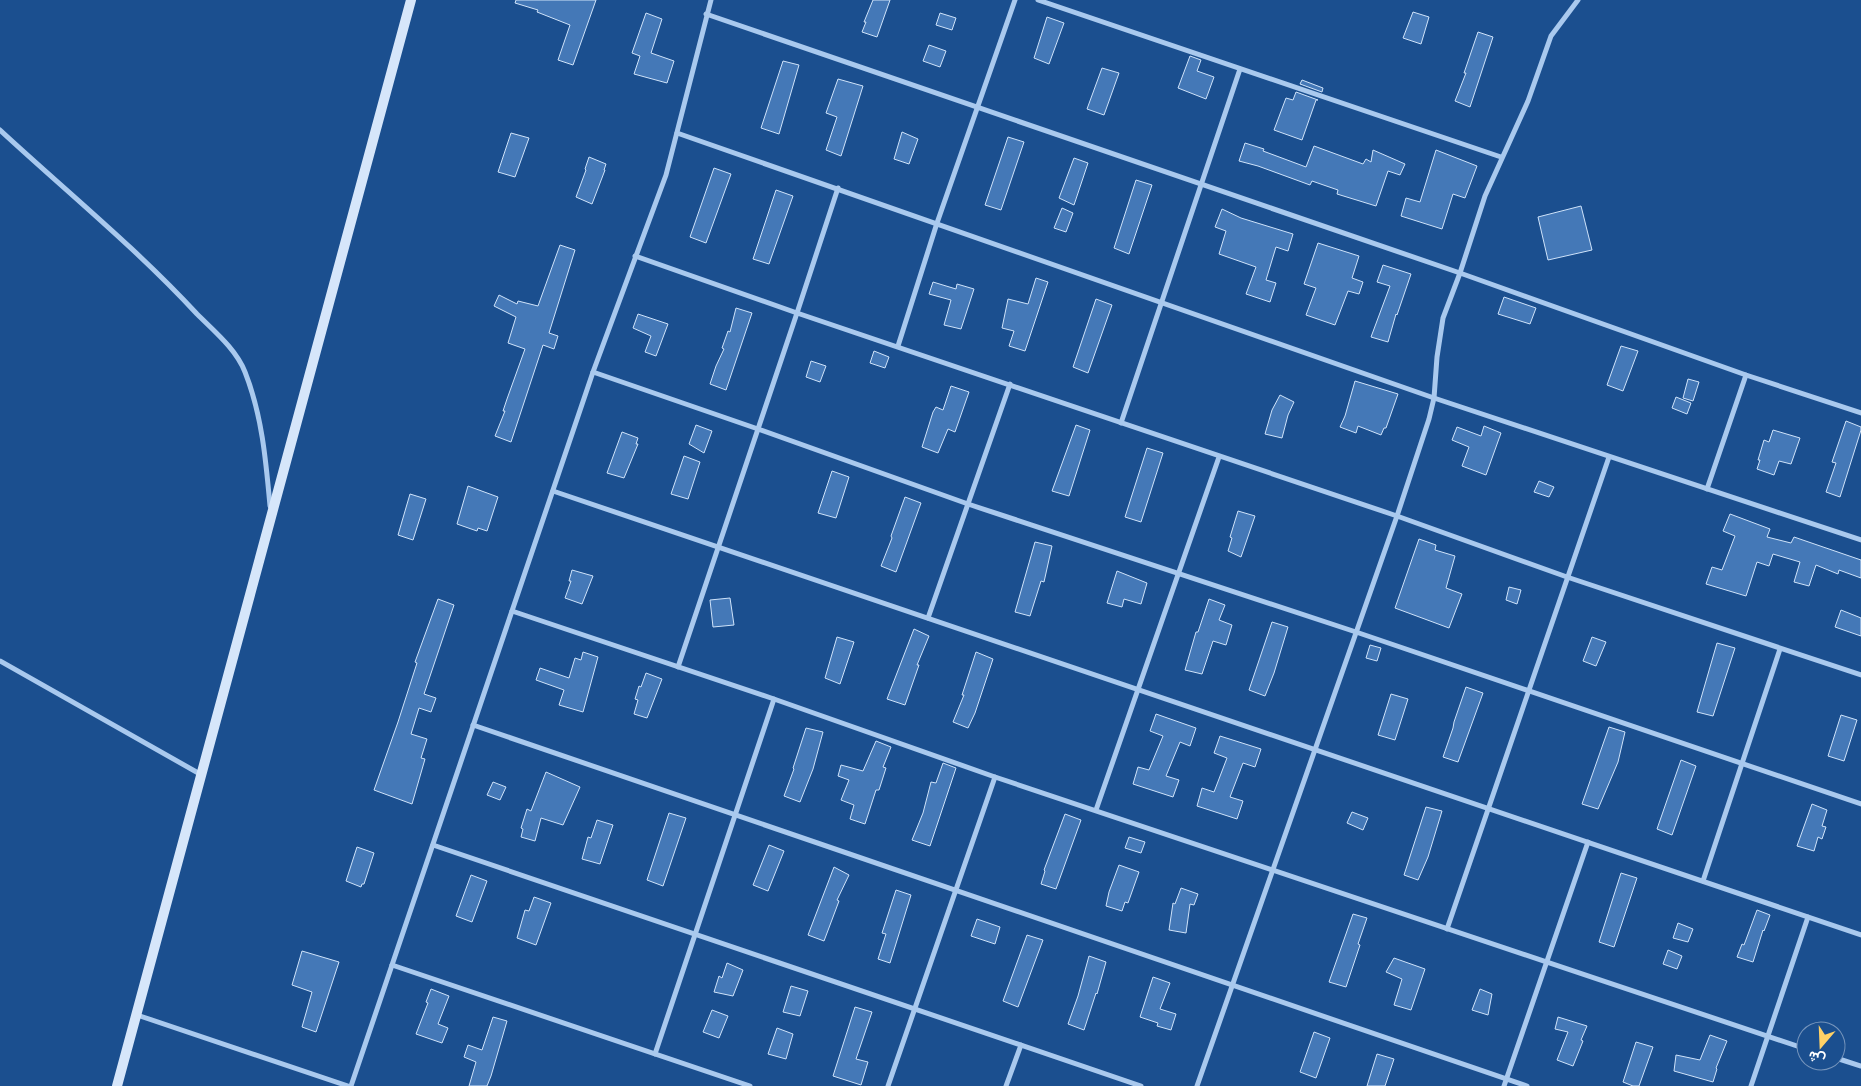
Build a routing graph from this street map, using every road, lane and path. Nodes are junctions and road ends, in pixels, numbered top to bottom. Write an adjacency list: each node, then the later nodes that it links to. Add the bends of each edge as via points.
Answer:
1 (411, 0): 32 (main road)
2 (711, 0): 6 (street)
3 (1015, 0): 8 (street)
4 (1038, 0): 7 (street)
5 (1578, 0): 11 (street, via 1550,36 1528,101)
6 (706, 14): 8 (street); 10 (street)
7 (1240, 69): 11 (street); 12 (street)
8 (978, 107): 12 (street); 14 (street)
9 (0, 130): 32 (street, via 110,227 235,354 245,372 262,434)
10 (677, 133): 13 (street); 15 (street, via 666,175)
11 (1501, 157): 16 (street)
12 (1201, 184): 16 (street); 17 (street)
13 (838, 188): 14 (street); 18 (street)
14 (937, 223): 17 (street); 19 (street)
15 (636, 256): 18 (street); 20 (street)
16 (1460, 273): 21 (street); 23 (street, via 1440,332)
17 (1161, 302): 23 (street); 25 (street)
18 (797, 314): 19 (street); 26 (street)
19 (898, 346): 22 (street)
20 (593, 372): 26 (street); 30 (street)
21 (1746, 374): 24 (street); 29 (street)
22 (1010, 384): 25 (street); 31 (street)
23 (1434, 398): 28 (street); 33 (street)
24 (1861, 413)
25 (1121, 423): 27 (street)
26 (758, 428): 31 (street); 35 (street)
27 (1219, 457): 33 (street); 36 (street)
28 (1609, 457): 29 (street); 37 (street)
29 (1708, 489): 34 (street)
30 (553, 491): 35 (street); 38 (street)
31 (968, 504): 36 (street); 39 (street)
32 (271, 514): 51 (main road)
33 (1397, 516): 37 (street); 40 (street)
34 (1861, 540)
35 (718, 547): 39 (street); 43 (street)
36 (1177, 573): 40 (street); 45 (street)
37 (1567, 577): 41 (street); 46 (street)
38 (512, 611): 43 (street); 48 (street)
39 (928, 618): 45 (street)
40 (1356, 632): 46 (street); 49 (street)
41 (1780, 649): 44 (street); 50 (street)
42 (0, 661): 51 (street)
43 (678, 667): 47 (street)
44 (1861, 675)
45 (1137, 690): 49 (street); 55 (street)
46 (1530, 691): 50 (street); 54 (street)
47 (774, 699): 52 (street); 56 (street)
48 (473, 725): 56 (street); 58 (street)
49 (1315, 750): 54 (street); 59 (street)
50 (1742, 762): 53 (street); 60 (street)
51 (200, 774): 70 (main road)
52 (995, 777): 55 (street); 61 (street)
53 (1861, 804)
54 (1487, 808): 57 (street); 63 (street)
55 (1096, 810): 59 (street)
56 (735, 815): 61 (street); 64 (street)
57 (1588, 842): 60 (street); 66 (street)
58 (433, 844): 64 (street); 67 (street)
59 (1273, 871): 63 (street); 68 (street)
60 (1703, 881): 62 (street)
61 (955, 890): 68 (street); 69 (street)
62 (1808, 917): 65 (street); 71 (street)
63 (1447, 929): 66 (street)
64 (695, 934): 69 (street); 74 (street)
65 (1861, 935)
66 (1548, 962): 71 (street); 77 (street)
67 (392, 965): 74 (street); 79 (street)
68 (1233, 985): 77 (street); 84 (street)
69 (914, 1009): 72 (street); 81 (street)
70 (137, 1015): 78 (main road); 79 (street)
71 (1769, 1037): 73 (street); 87 (street)
72 (1021, 1045): 82 (street); 83 (street)
73 (1796, 1046)
74 (655, 1054): 80 (street)
75 (1846, 1061): 76 (street)
76 (1861, 1066)
77 (1506, 1079): 85 (street); 86 (street)
78 (117, 1086)
79 (350, 1086)
80 (750, 1086)
81 (888, 1086)
82 (1006, 1086)
83 (1141, 1086)
84 (1197, 1086)
85 (1504, 1086)
86 (1528, 1086)
87 (1751, 1086)

